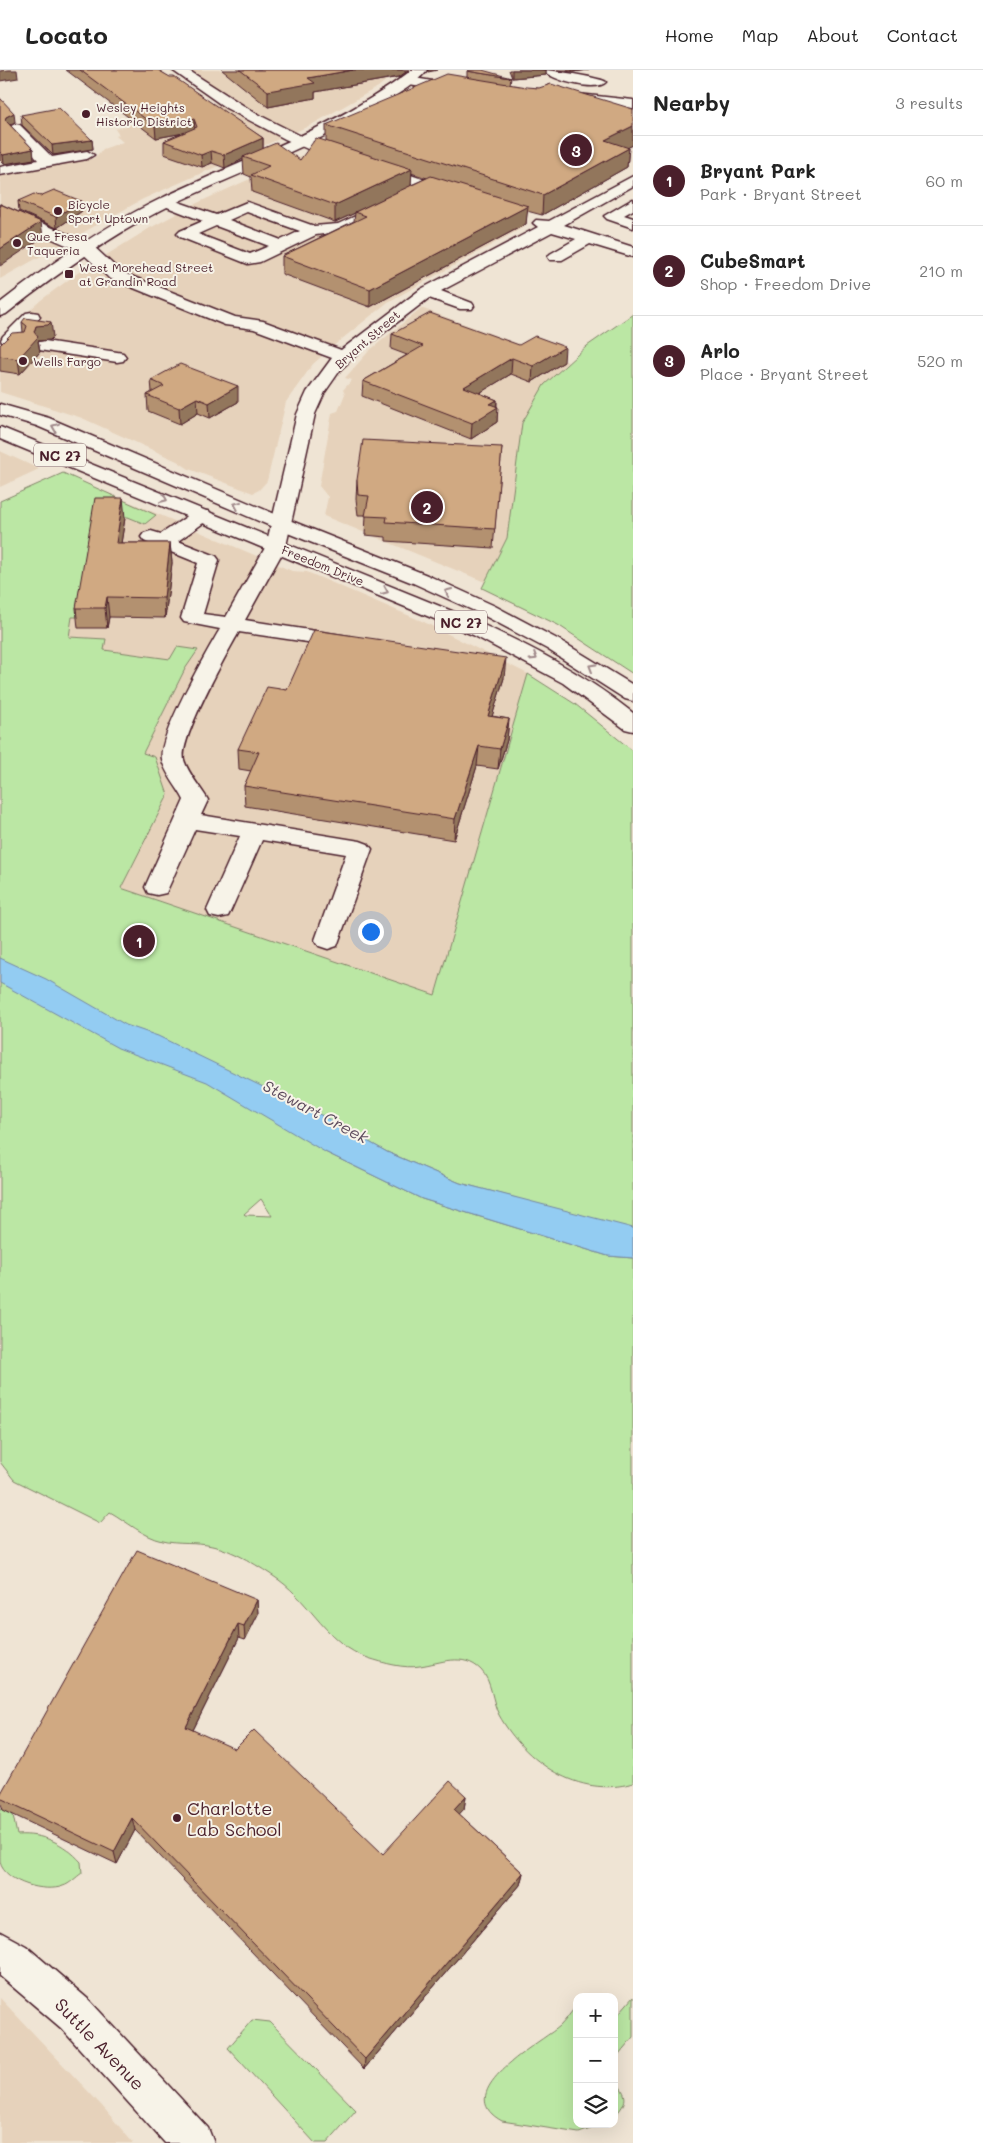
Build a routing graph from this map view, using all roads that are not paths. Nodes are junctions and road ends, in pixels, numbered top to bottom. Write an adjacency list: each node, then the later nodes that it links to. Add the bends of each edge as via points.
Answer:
1 (179, 70): 10 (street)
2 (420, 70): 4 (street)
3 (550, 70): 5 (street, via 563,78)
4 (408, 80): 6 (street); 10 (street, via 358,113)
5 (616, 84)
6 (480, 92)
7 (557, 95): 8 (street)
8 (633, 104)
9 (15, 128): 12 (street)
10 (301, 142): 15 (street); 19 (street)
11 (87, 155): 12 (street)
12 (48, 162): 13 (street)
13 (0, 171)
14 (633, 180): 18 (street, Bryant Street)
15 (429, 186): 16 (street); 17 (street)
16 (409, 196)
17 (465, 198)
18 (595, 201): 20 (street); 26 (street, Bryant Street)
19 (167, 202): 24 (street); 30 (street)
20 (628, 207): 25 (street, via 612,216)
21 (384, 208): 27 (street, via 342,228)
22 (0, 210): 30 (street)
23 (528, 219): 26 (street)
24 (216, 220): 27 (street, via 250,207); 29 (street); 29 (street, via 185,234 254,260)
25 (633, 222)
26 (551, 226): 28 (street); 33 (street, Bryant Street)
27 (313, 231): 29 (street)
28 (589, 238): 31 (street); 32 (street)
29 (283, 246)
30 (86, 248): 35 (street, via 54,268); 40 (street, via 115,274 231,321 256,325)
31 (633, 252)
32 (556, 257)
33 (427, 292): 34 (street); 40 (street, Bryant Street, via 389,318)
34 (466, 306)
35 (0, 311)
36 (32, 317): 37 (street, via 9,340)
37 (19, 342)
38 (45, 346): 39 (street)
39 (117, 357)
40 (344, 357): 44 (street, Bryant Street, via 316,392 306,414)
41 (0, 409): 44 (street, Freedom Drive / NC 27, one-way to 41, via 52,426)
42 (0, 432): 43 (street, Freedom Drive / NC 27, one-way to 43)
43 (202, 514): 45 (street, Freedom Drive / NC 27); 46 (street, via 157,540 209,560 191,618)
44 (282, 524): 45 (street, Bryant Street); 48 (street, Freedom Drive / NC 27, one-way to 44, via 554,645 488,610)
45 (276, 546): 46 (street, Bryant Street); 49 (street, Freedom Drive / NC 27, one-way to 49, via 522,649 617,710)
46 (232, 623): 47 (street); 50 (street, Bryant Street, via 183,721 173,751 173,760 196,800)
47 (368, 645)
48 (633, 694)
49 (633, 724)
50 (188, 820): 51 (street); 52 (street)
51 (254, 831): 53 (street); 54 (street, via 360,849)
52 (157, 887)
53 (219, 910)
54 (328, 940)
55 (0, 1952): 56 (street, Suttle Avenue, via 75,2014)
56 (193, 2143)

